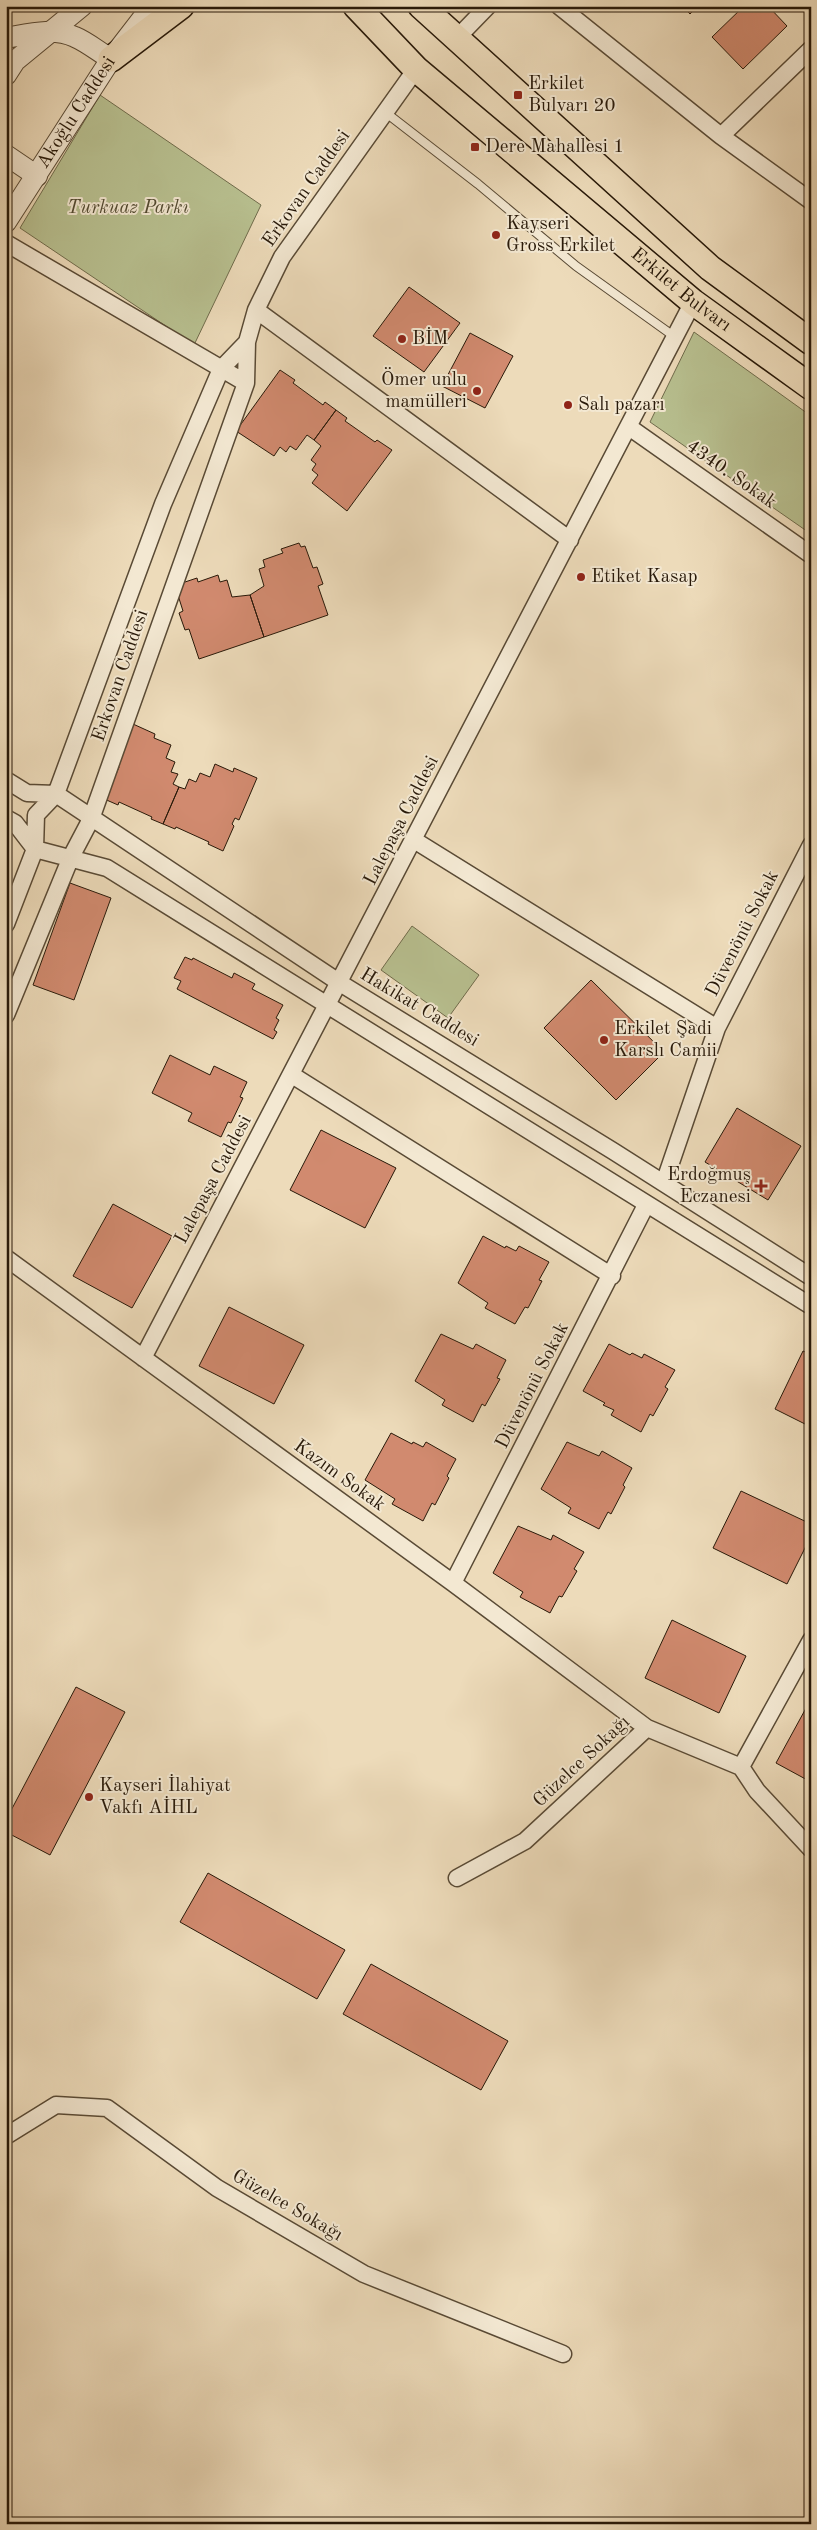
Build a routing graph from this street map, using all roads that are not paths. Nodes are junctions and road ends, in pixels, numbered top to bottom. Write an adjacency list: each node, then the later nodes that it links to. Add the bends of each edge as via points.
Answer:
1 (82, 6): 8 (street)
2 (152, 6): 12 (street, Akoğlu Caddesi)
3 (180, 6): 12 (main road)
4 (356, 6): 13 (main road, Erkilet Bulvarı)
5 (420, 6): 10 (main road, Erkilet Bulvarı)
6 (488, 6): 10 (street)
7 (560, 6): 16 (street)
8 (50, 31): 9 (street); 12 (street, via 74,36); 14 (street, via 15,61)
9 (6, 38)
10 (456, 39): 26 (main road, Erkilet Bulvarı, via 710,268)
11 (811, 49): 16 (street)
12 (111, 59): 18 (street, Akoğlu Caddesi)
13 (416, 69): 15 (street, Erkovan Caddesi); 22 (main road, Erkilet Bulvarı)
14 (6, 75)
15 (385, 112): 23 (street, Erkovan Caddesi, via 282,257); 24 (lane, via 576,266)
16 (721, 136): 19 (street)
17 (6, 155): 18 (street)
18 (37, 176): 20 (street, Akoğlu Caddesi)
19 (811, 201)
20 (6, 222)
21 (6, 244): 27 (street)
22 (693, 302): 24 (street, Lalepaşa Caddesi); 29 (main road, Erkilet Bulvarı)
23 (256, 310): 25 (street, Erkovan Caddesi); 31 (street)
24 (675, 337): 30 (street, Lalepaşa Caddesi)
25 (247, 342): 27 (street, Erkovan Caddesi); 28 (street, Erkovan Caddesi)
26 (811, 342)
27 (221, 369): 28 (street); 34 (street, Erkovan Caddesi, via 163,504)
28 (246, 383): 36 (street, Erkovan Caddesi)
29 (811, 388)
30 (629, 427): 31 (street, Lalepaşa Caddesi); 32 (street, 4340. Sokak)
31 (570, 540): 37 (street, Lalepaşa Caddesi)
32 (811, 555)
33 (6, 780): 34 (street, via 27,793)
34 (56, 794): 36 (street, Hakikat Caddesi); 39 (street, Erkovan Caddesi, via 36,815)
35 (6, 818): 39 (street, via 15,823)
36 (91, 819): 40 (street, Erkovan Caddesi); 42 (street, Hakikat Caddesi)
37 (414, 840): 42 (street, Lalepaşa Caddesi); 45 (street)
38 (811, 845): 45 (street, Düvenönü Sokak)
39 (35, 849): 40 (street); 41 (street, Erkovan Caddesi)
40 (72, 857): 43 (street, via 108,868); 44 (street, Erkovan Caddesi)
41 (6, 924)
42 (340, 983): 43 (street, Lalepaşa Caddesi); 47 (street, Hakikat Caddesi)
43 (329, 1004): 46 (street, Lalepaşa Caddesi); 48 (street)
44 (6, 1015)
45 (718, 1028): 47 (street, Düvenönü Sokak)
46 (292, 1075): 50 (street); 53 (street, Lalepaşa Caddesi)
47 (664, 1183): 51 (street, Hakikat Caddesi)
48 (646, 1205): 50 (street, Düvenönü Sokak); 52 (street)
49 (6, 1258): 53 (street, Kazım Sokak)
50 (612, 1276): 54 (street, Düvenönü Sokak)
51 (811, 1277)
52 (811, 1306)
53 (143, 1358): 54 (street, Kazım Sokak)
54 (453, 1584): 56 (street, Kazım Sokak)
55 (811, 1640): 57 (street)
56 (647, 1728): 57 (street, Güzelce Sokağı); 59 (street, Güzelce Sokağı, via 525,1841)
57 (741, 1767): 58 (street, via 757,1791)
58 (811, 1849)
59 (457, 1878)
60 (6, 2136): 61 (street, Güzelce Sokağı, via 56,2105 107,2108 217,2188 364,2274)
61 (563, 2354)

